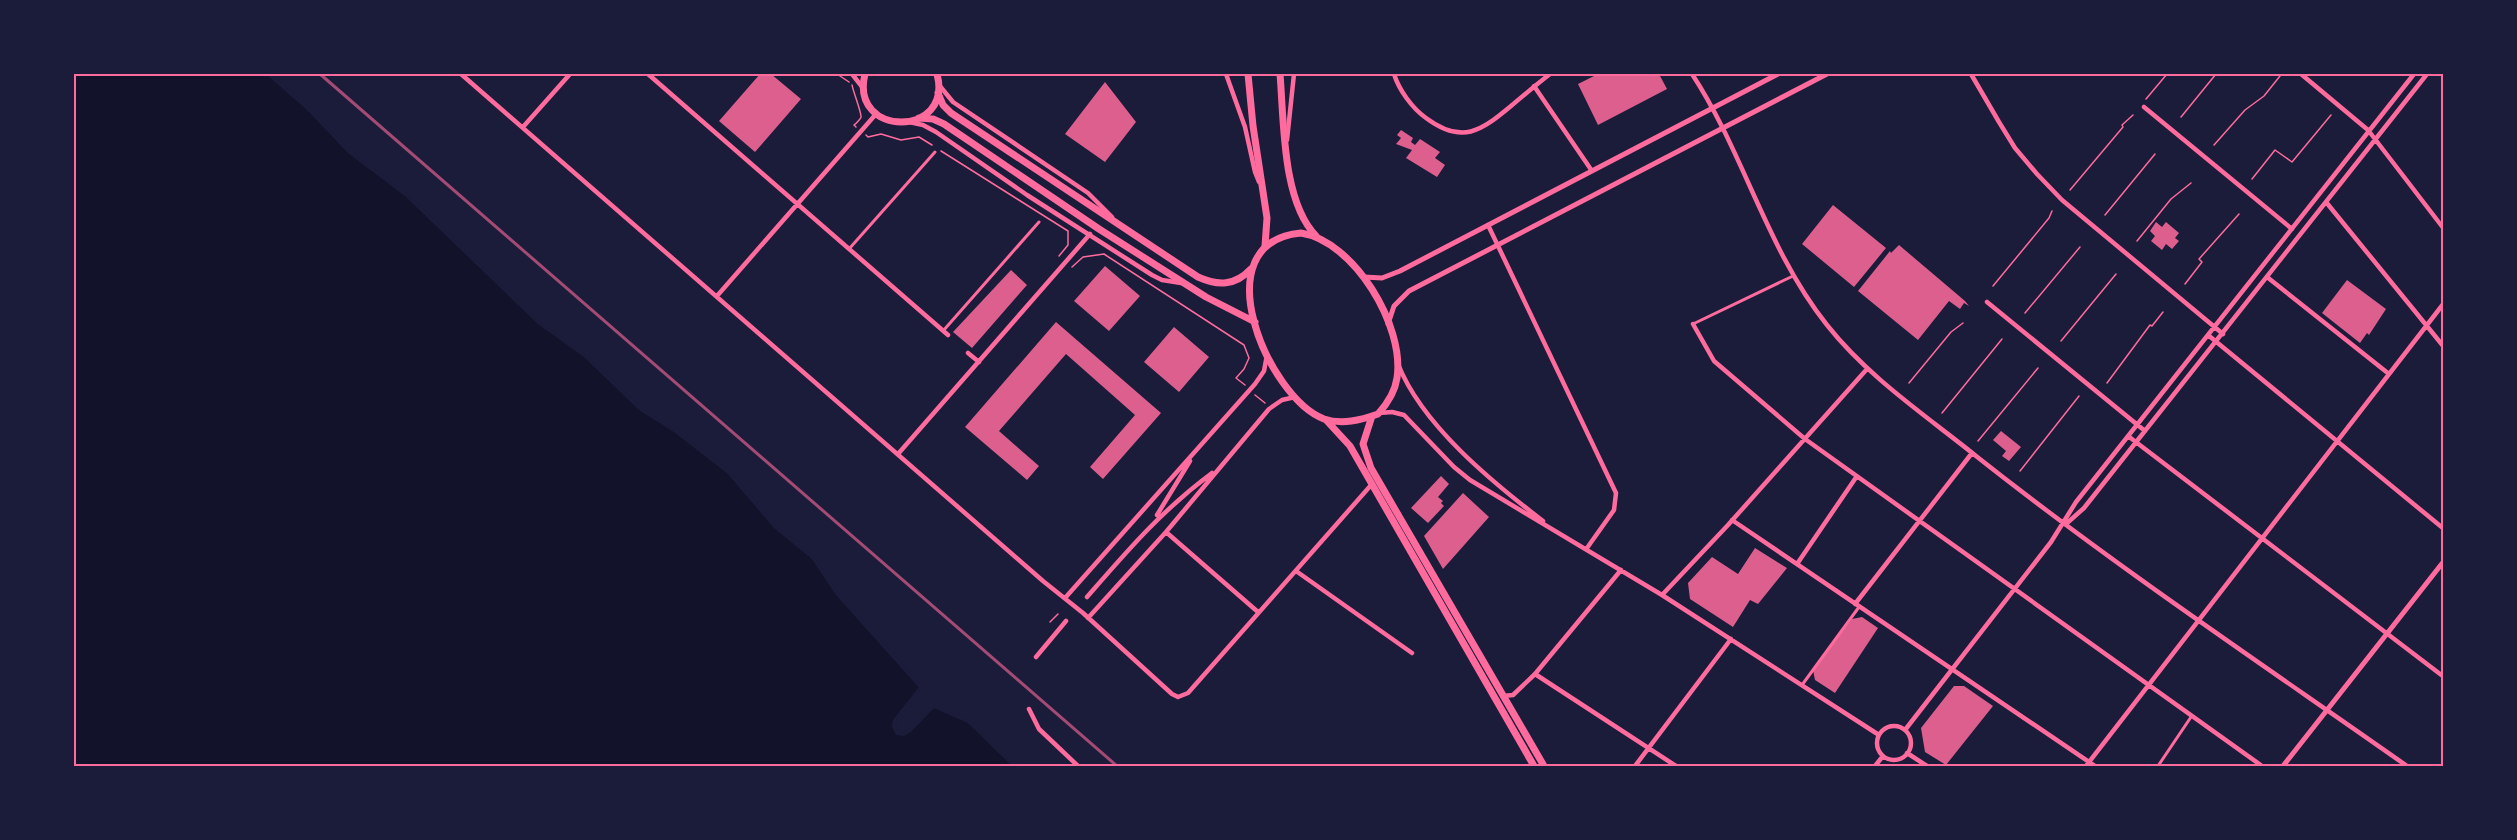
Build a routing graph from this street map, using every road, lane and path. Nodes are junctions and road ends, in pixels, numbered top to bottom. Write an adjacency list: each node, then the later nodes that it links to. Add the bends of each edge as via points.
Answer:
1 (461, 74): 34 (street)
2 (570, 74): 34 (street)
3 (648, 74): 48 (street)
4 (852, 74): 24 (street)
5 (864, 74): 24 (main road)
6 (938, 74): 25 (main road)
7 (1226, 74): 45 (street)
8 (1248, 74): 45 (main road)
9 (1280, 74): 38 (main road)
10 (1294, 74): 38 (street)
11 (1394, 74): 23 (street, via 1403,93 1424,117 1447,131 1469,133 1488,125)
12 (1550, 74): 23 (street)
13 (1692, 74): 27 (street)
14 (1778, 74): 27 (street)
15 (1827, 74): 35 (street)
16 (1971, 74): 81 (street, via 2004,131 2062,200)
17 (2167, 74): 26 (path)
18 (2216, 74): 31 (path)
19 (2301, 74): 36 (street)
20 (2414, 74): 36 (street)
21 (2427, 74): 37 (street)
22 (2280, 76): 39 (path)
23 (1534, 86): 42 (street)
24 (863, 88): 29 (main road)
25 (939, 89): 32 (main road, via 932,108); 53 (street, via 1088,193); 53 (main road, via 943,105 955,116)
26 (2143, 106): 55 (street)
27 (1712, 108): 35 (street); 42 (street)
28 (2137, 110): 46 (path)
29 (876, 114): 33 (main road, via 892,122); 48 (street)
30 (2331, 115): 43 (path, via 2292,162 2274,150)
31 (2181, 117)
32 (919, 118): 33 (main road); 69 (main road, via 944,124)
33 (909, 122): 57 (street, via 927,127)
34 (524, 127): 72 (street)
35 (1721, 128): 60 (street); 66 (street)
36 (2368, 130): 37 (street); 55 (street)
37 (2375, 138): 47 (street); 56 (street)
38 (1287, 142): 58 (main road, via 1294,200 1305,224)
39 (2214, 145)
40 (935, 152): 63 (street)
41 (2155, 154): 51 (path)
42 (1592, 171): 54 (street)
43 (2252, 179)
44 (2191, 183): 59 (path, via 2171,199)
45 (1263, 190): 61 (main road, via 1268,224)
46 (2070, 190)
47 (2326, 202): 68 (street); 82 (street)
48 (798, 204): 63 (street); 72 (street)
49 (2052, 211): 71 (path)
50 (2240, 214): 70 (path, via 2199,259 2202,262)
51 (2105, 215)
52 (1039, 222): 83 (street)
53 (1117, 224): 64 (main road, via 1209,282 1234,281)
54 (1488, 225): 60 (street); 67 (street, via 1389,277)
55 (2292, 229): 81 (street)
56 (2444, 229)
57 (1090, 234): 69 (street, via 1152,275); 92 (street)
58 (1316, 236): 61 (main road, via 1293,234); 67 (main road, via 1338,250)
59 (2137, 241)
60 (1498, 245): 79 (street, via 1402,296 1394,306); 129 (street, via 1616,493 1614,510)
61 (1265, 246): 64 (main road)
62 (2080, 247): 76 (path)
63 (849, 249): 83 (street)
64 (1251, 269): 77 (main road, via 1249,290)
65 (2116, 274): 87 (path)
66 (1793, 276): 80 (street); 94 (street, via 1826,325)
67 (1364, 277): 79 (main road)
68 (2267, 277): 84 (street); 96 (street)
69 (1186, 284): 77 (main road)
70 (2185, 284)
71 (1993, 286)
72 (717, 296): 115 (street)
73 (1987, 302): 107 (street)
74 (2444, 303): 82 (street)
75 (2163, 312): 98 (path)
76 (2025, 313)
77 (1255, 322): 91 (main road)
78 (1963, 323): 99 (path)
79 (1389, 324): 93 (main road)
80 (1694, 324): 110 (street, via 1714,361)
81 (2214, 326): 84 (street); 85 (street)
82 (2426, 326): 89 (street); 96 (street)
83 (946, 333)
84 (2223, 334): 88 (street)
85 (2208, 335): 88 (street); 107 (street)
86 (2002, 339): 104 (path)
87 (2061, 341)
88 (2217, 342): 108 (street); 112 (street)
89 (2444, 347)
90 (968, 353): 92 (street)
91 (1267, 354): 100 (street, via 1264,371); 102 (main road)
92 (979, 362): 115 (street)
93 (1398, 362): 105 (main road, via 1395,390); 126 (street, via 1418,401 1472,462 1498,488)
94 (1867, 369): 110 (street); 114 (street)
95 (2038, 369): 111 (path)
96 (2389, 374): 112 (street)
97 (1236, 378): 100 (path)
98 (2107, 382)
99 (1908, 383)
100 (1250, 390): 103 (path); 116 (street)
101 (2079, 396): 117 (path)
102 (1297, 397): 103 (street, via 1285,398); 106 (main road)
103 (1271, 408): 118 (street)
104 (1942, 413)
105 (1375, 415): 106 (main road, via 1345,422); 126 (street, via 1404,415 1470,480); 154 (main road, via 1363,444 1368,462)
106 (1325, 419): 120 (main road, via 1350,446)
107 (2137, 424): 108 (street); 109 (street)
108 (2145, 431): 113 (street)
109 (2128, 436): 113 (street); 124 (street, via 2076,502)
110 (1805, 438): 119 (street); 121 (street)
111 (1978, 441)
112 (2337, 441): 125 (street); 128 (street)
113 (2136, 442): 124 (street, via 2084,508); 128 (street)
114 (1972, 453): 122 (street); 124 (street)
115 (898, 454): 137 (street)
116 (1194, 454): 123 (street); 137 (street)
117 (2020, 471)
118 (1214, 472): 123 (street); 127 (street)
119 (1857, 476): 122 (street); 131 (street)
120 (1372, 484): 133 (street); 165 (main road)
121 (1732, 520): 131 (street); 135 (street)
122 (1918, 520): 134 (street); 138 (street)
123 (1152, 522): 136 (street)
124 (2064, 525): 134 (street); 142 (street)
125 (2444, 529)
126 (1555, 530): 129 (street)
127 (1166, 532): 139 (street); 141 (street)
128 (2261, 539): 142 (street); 145 (street)
129 (1587, 549): 132 (street)
130 (2444, 561): 145 (street)
131 (1797, 564): 138 (street)
132 (1621, 570): 135 (street); 150 (street)
133 (1296, 571): 139 (street); 147 (street)
134 (2014, 590): 149 (street); 153 (street)
135 (1662, 595): 146 (street)
136 (1087, 597)
137 (1065, 598): 141 (street)
138 (1857, 605): 149 (street); 152 (street)
139 (1258, 612): 141 (street, via 1188,693 1178,697)
140 (1058, 614): 144 (path)
141 (1088, 618)
142 (2199, 620): 153 (street); 156 (street)
143 (1066, 621): 148 (street)
144 (1050, 622)
145 (2387, 635): 151 (street); 156 (street)
146 (1731, 639): 152 (street); 160 (street)
147 (1412, 652)
148 (1036, 657)
149 (1952, 669): 158 (street); 163 (street)
150 (1535, 674): 154 (street, via 1513,695); 160 (street)
151 (2444, 677)
152 (1802, 686): 159 (street)
153 (2149, 686): 157 (street); 163 (street)
154 (1503, 696): 166 (main road)
155 (1029, 709): 164 (street, via 1039,729)
156 (2328, 711): 174 (street); 175 (street)
157 (2191, 717): 172 (street); 173 (street)
158 (1905, 730): 159 (street, via 1891,726); 161 (street, via 1910,743)
159 (1879, 735): 162 (street, via 1877,746)
160 (1649, 748): 167 (street); 168 (street)
161 (1907, 753): 162 (street, via 1896,759); 170 (street)
162 (1883, 756): 169 (street)
163 (2087, 765): 171 (street)
164 (1078, 766)
165 (1534, 766)
166 (1544, 766)
167 (1635, 766)
168 (1676, 766)
169 (1875, 766)
170 (1927, 766)
171 (2095, 766)
172 (2158, 766)
173 (2262, 766)
174 (2283, 766)
175 (2407, 766)

